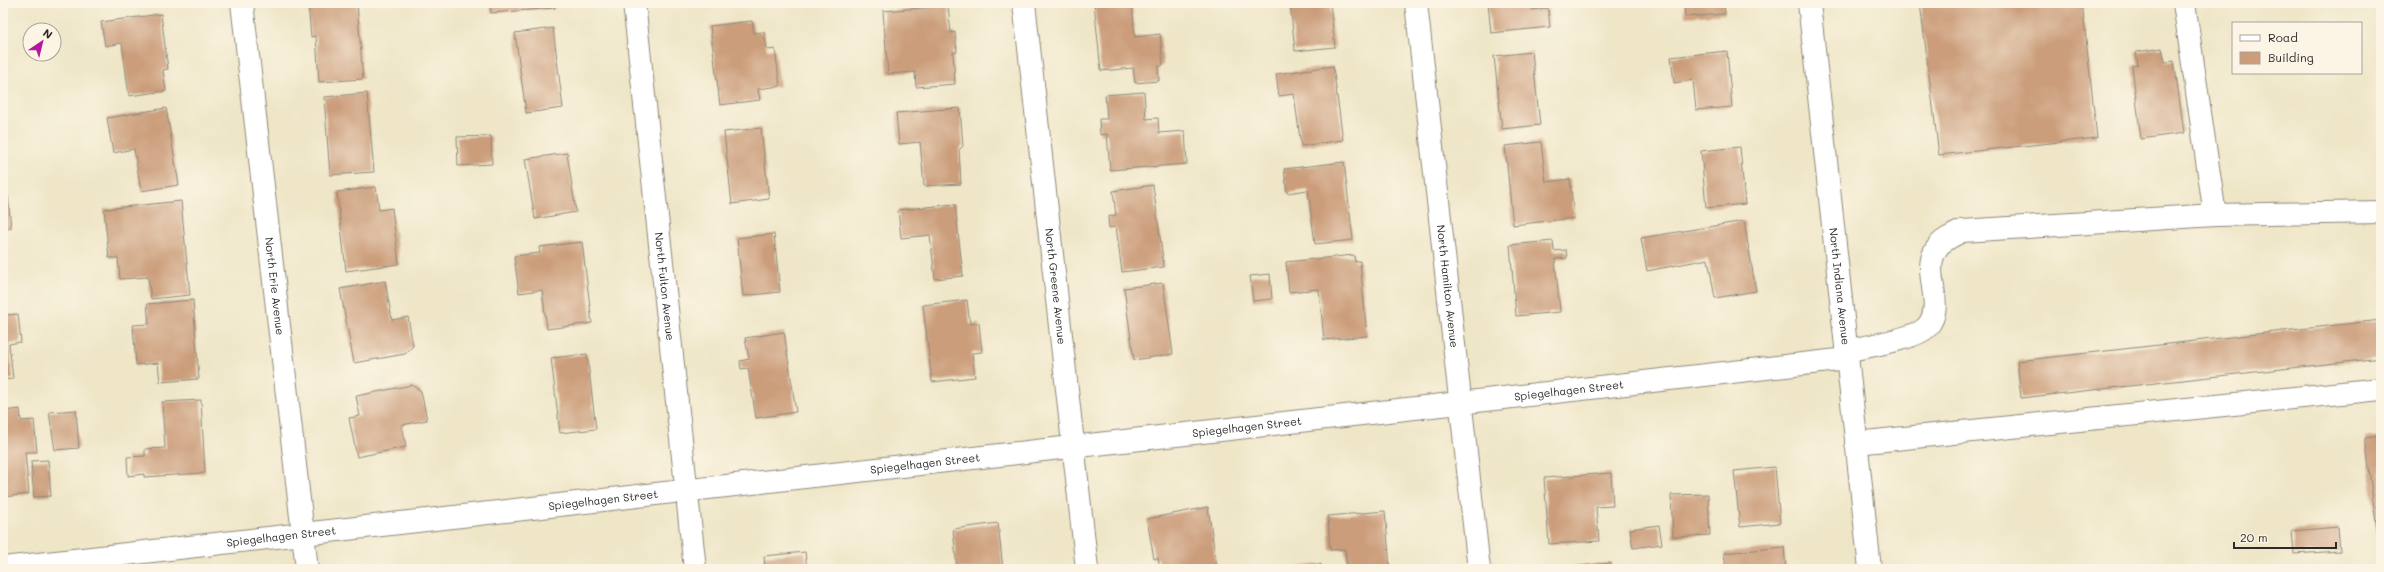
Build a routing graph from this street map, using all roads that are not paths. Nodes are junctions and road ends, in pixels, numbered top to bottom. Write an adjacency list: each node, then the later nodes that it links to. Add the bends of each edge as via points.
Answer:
1 (242, 3): 15 (street, North Erie Avenue)
2 (634, 3): 14 (street, North Fulton Avenue)
3 (1024, 3): 13 (street, North Greene Avenue)
4 (1416, 3): 11 (street, North Hamilton Avenue)
5 (1809, 3): 9 (street, North Indiana Avenue)
6 (2184, 3): 8 (street)
7 (2381, 212): 8 (street, Spiegelhagen Street)
8 (2215, 215): 9 (street, Spiegelhagen Street, via 1962,231 1949,237 1937,248 1931,267 1936,311 1927,327 1915,335)
9 (1846, 355): 11 (street, Spiegelhagen Street); 12 (street, North Indiana Avenue)
10 (2381, 389): 12 (street)
11 (1461, 403): 13 (street, Spiegelhagen Street); 20 (street, North Hamilton Avenue)
12 (1856, 443): 21 (street, North Indiana Avenue)
13 (1073, 447): 14 (street, Spiegelhagen Street); 19 (street, North Greene Avenue)
14 (686, 490): 15 (street, Spiegelhagen Street); 18 (street, North Fulton Avenue)
15 (304, 534): 16 (street, Spiegelhagen Street); 17 (street, North Erie Avenue)
16 (3, 568)
17 (307, 569)
18 (695, 569)
19 (1086, 569)
20 (1479, 569)
21 (1870, 569)

